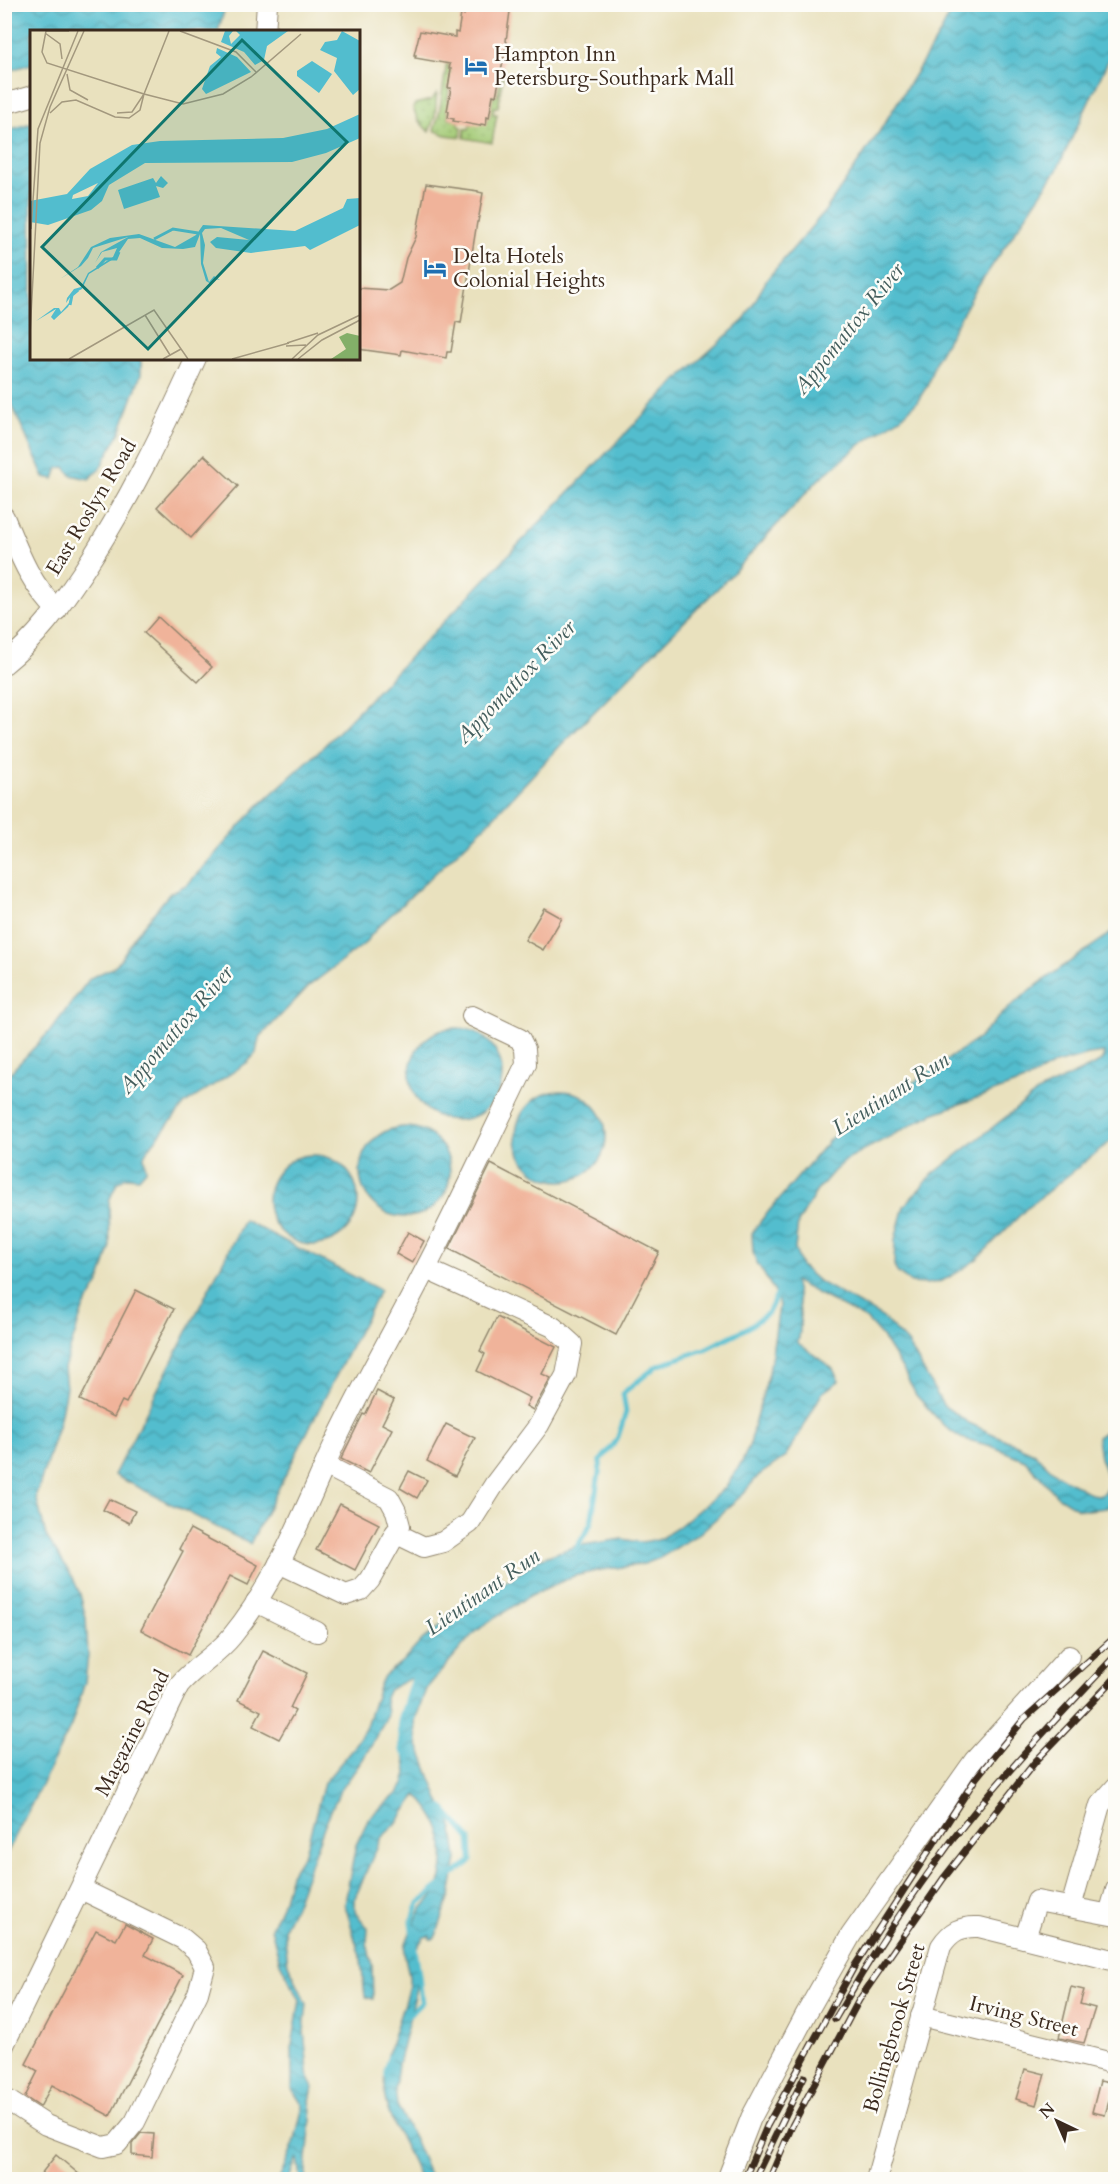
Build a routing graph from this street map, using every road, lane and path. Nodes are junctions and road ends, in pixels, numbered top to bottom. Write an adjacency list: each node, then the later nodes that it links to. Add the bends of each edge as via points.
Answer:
1 (267, 4): 2 (street)
2 (265, 30)
3 (30, 97): 4 (street)
4 (4, 104)
5 (195, 360): 7 (street, East Roslyn Road, via 144,470)
6 (4, 517): 7 (street, via 35,586)
7 (57, 610): 8 (street, East Roslyn Road)
8 (4, 664)
9 (472, 1016): 10 (street, Magazine Road, via 520,1039 526,1064)
10 (426, 1269): 11 (street, Magazine Road); 12 (street, via 553,1327 572,1344 566,1375 539,1425 470,1523 443,1542 424,1547)
11 (325, 1465): 12 (street, via 389,1498 400,1526); 13 (street, Magazine Road)
12 (395, 1533): 13 (street, via 370,1580 361,1590 346,1595)
13 (279, 1563): 14 (street, Magazine Road)
14 (256, 1602): 15 (street); 18 (street, Magazine Road, via 225,1644 179,1685)
15 (317, 1632)
16 (1069, 1656): 28 (street, via 974,1761 850,1935 752,2118)
17 (1116, 1788): 20 (street, via 1100,1805)
18 (81, 1889): 25 (street, Magazine Road); 27 (street, via 196,1950 205,1967 198,1993 135,2122 117,2144 103,2147 46,2125)
19 (1116, 1890): 21 (street)
20 (1071, 1907): 21 (street); 22 (street, via 1037,1901)
21 (1112, 1915)
22 (1025, 1938): 23 (street, Bollingbrook Street); 24 (street, Bollingbrook Street, via 967,1926 956,1930 941,1946)
23 (1116, 1961)
24 (921, 2016): 26 (street, Irving Street); 29 (street, Bollingbrook Street)
25 (4, 2045)
26 (1116, 2064)
27 (4, 2098)
28 (727, 2180)
29 (876, 2180)

